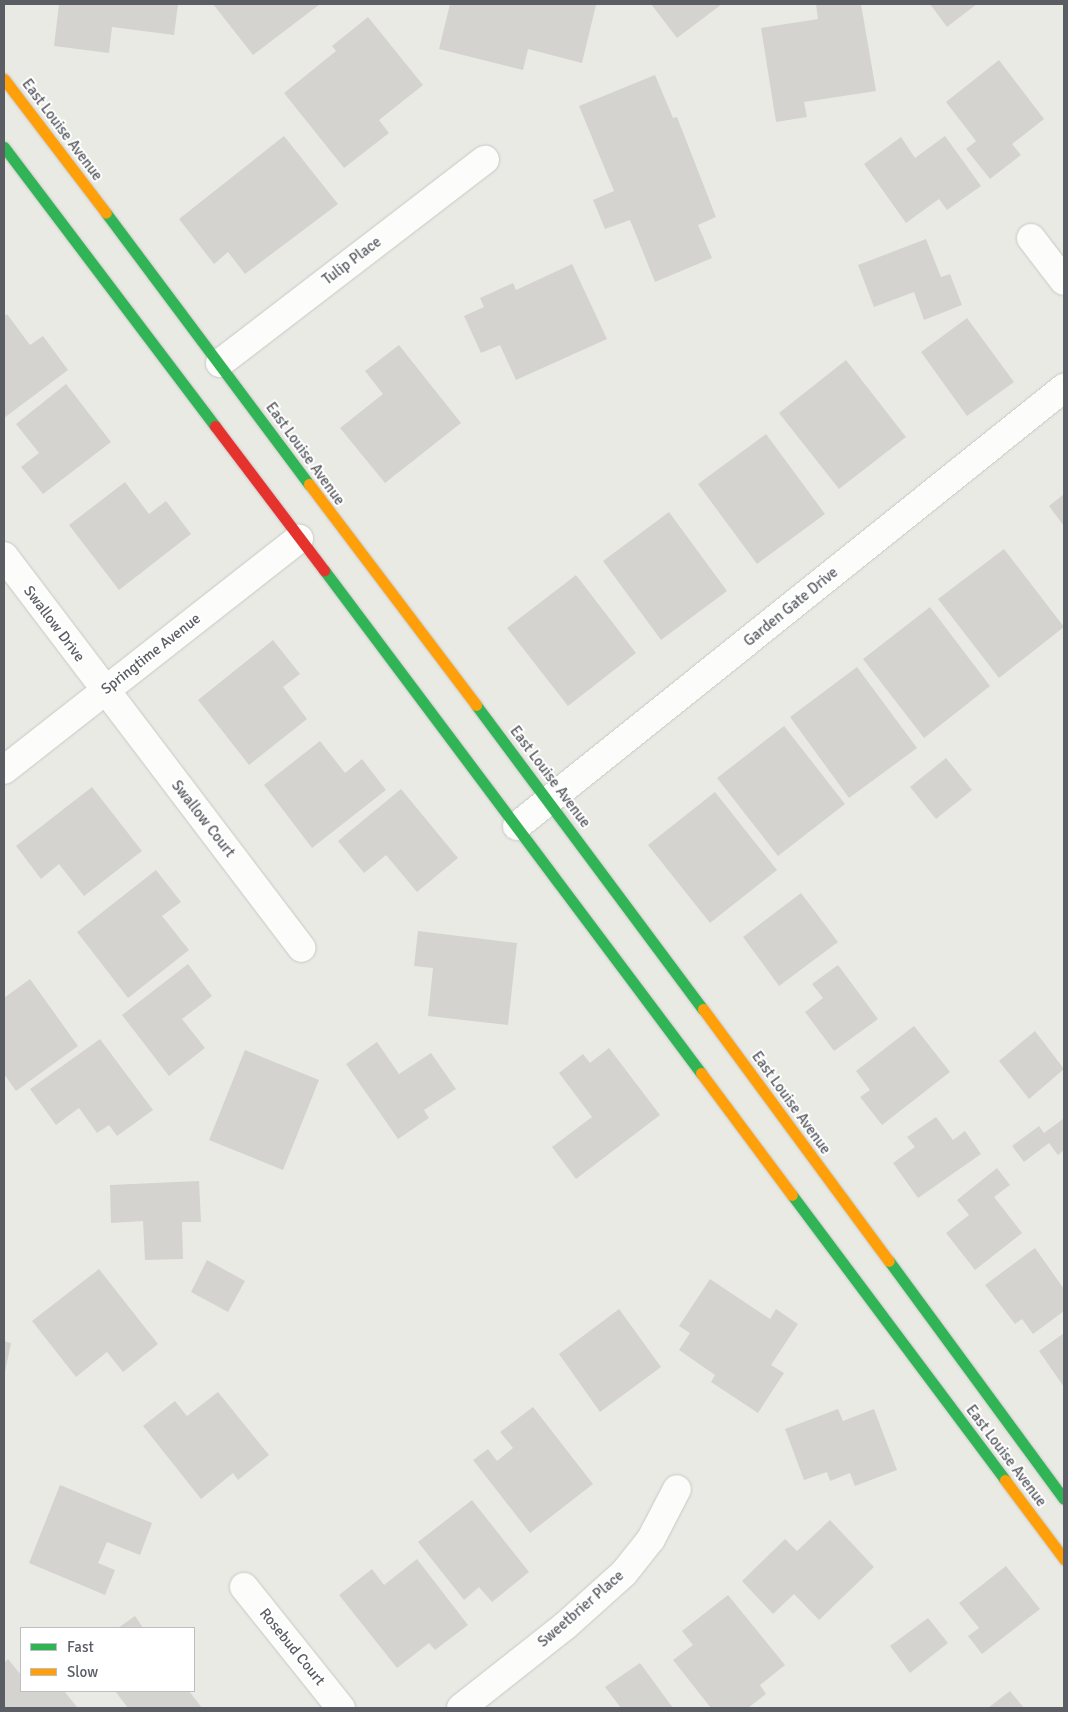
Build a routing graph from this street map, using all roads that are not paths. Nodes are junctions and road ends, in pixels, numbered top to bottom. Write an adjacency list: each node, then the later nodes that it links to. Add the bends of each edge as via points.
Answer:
1 (4, 79): 6 (street, East Louise Avenue)
2 (4, 147): 8 (street, East Louise Avenue)
3 (484, 160): 6 (street, Tulip Place)
4 (1030, 238): 5 (street)
5 (1064, 281)
6 (220, 363): 12 (street, East Louise Avenue, via 324,507)
7 (1064, 388): 12 (street, Garden Gate Drive)
8 (299, 538): 10 (street, Springtime Avenue); 13 (street, East Louise Avenue)
9 (4, 556): 10 (street, Swallow Drive)
10 (105, 691): 11 (street, Springtime Avenue); 14 (street, Swallow Court)
11 (4, 770)
12 (549, 800): 13 (street, Garden Gate Drive); 16 (street, East Louise Avenue)
13 (516, 826): 17 (street, East Louise Avenue)
14 (302, 948)
15 (677, 1489): 20 (street, Sweetbrier Place, via 651,1538 624,1573 565,1626)
16 (1064, 1499)
17 (1064, 1559)
18 (244, 1587): 19 (street, Rosebud Court)
19 (341, 1708)
20 (461, 1708)

